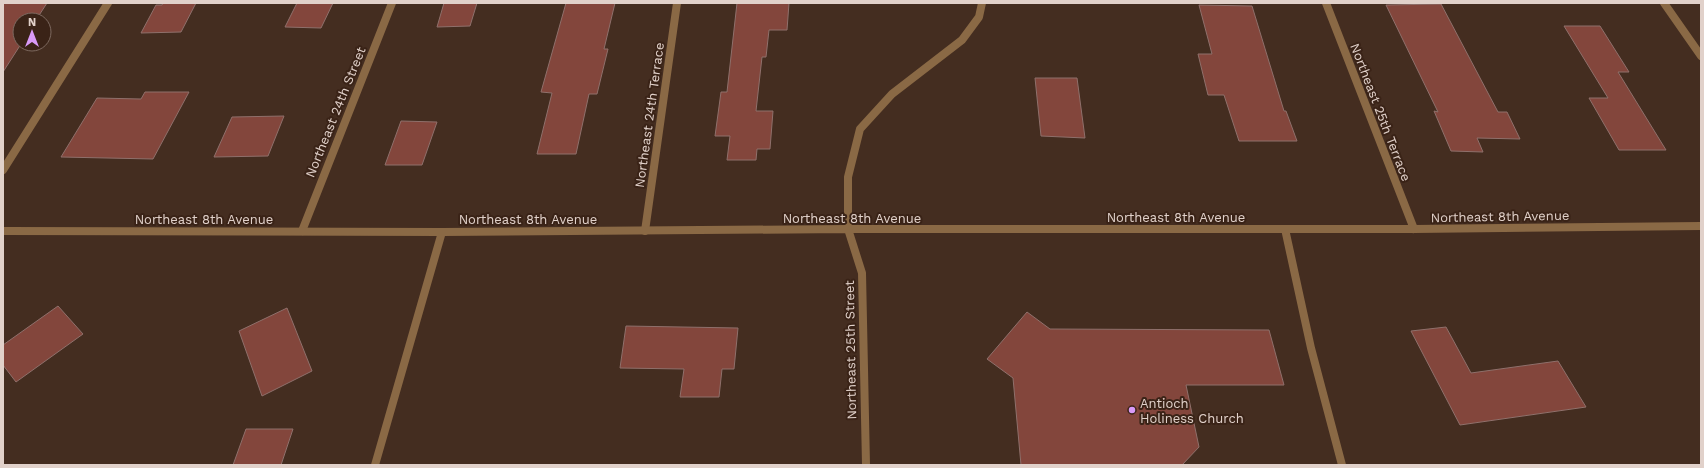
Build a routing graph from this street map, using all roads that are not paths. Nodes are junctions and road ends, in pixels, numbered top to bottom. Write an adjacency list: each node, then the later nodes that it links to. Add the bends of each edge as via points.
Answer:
1 (108, 3): 8 (street)
2 (392, 3): 14 (street, Northeast 24th Street)
3 (677, 3): 15 (street, Northeast 24th Terrace)
4 (982, 3): 10 (street, Northeast 25th Street, via 979,17 962,40 892,94 860,129 848,177)
5 (1326, 3): 12 (street, Northeast 25th Terrace)
6 (1664, 3): 7 (street)
7 (1701, 56)
8 (3, 170)
9 (1701, 226): 12 (street, Northeast 8th Avenue)
10 (848, 229): 11 (street, Northeast 8th Avenue); 15 (street, Northeast 8th Avenue); 18 (street, Northeast 25th Street, via 862,273)
11 (1285, 229): 12 (street, Northeast 8th Avenue); 19 (street, via 1311,348)
12 (1414, 229)
13 (3, 231): 14 (street, Northeast 8th Avenue)
14 (302, 231): 16 (street, Northeast 8th Avenue)
15 (645, 231): 16 (street, Northeast 8th Avenue)
16 (442, 232): 17 (street)
17 (375, 465)
18 (866, 465)
19 (1342, 465)

